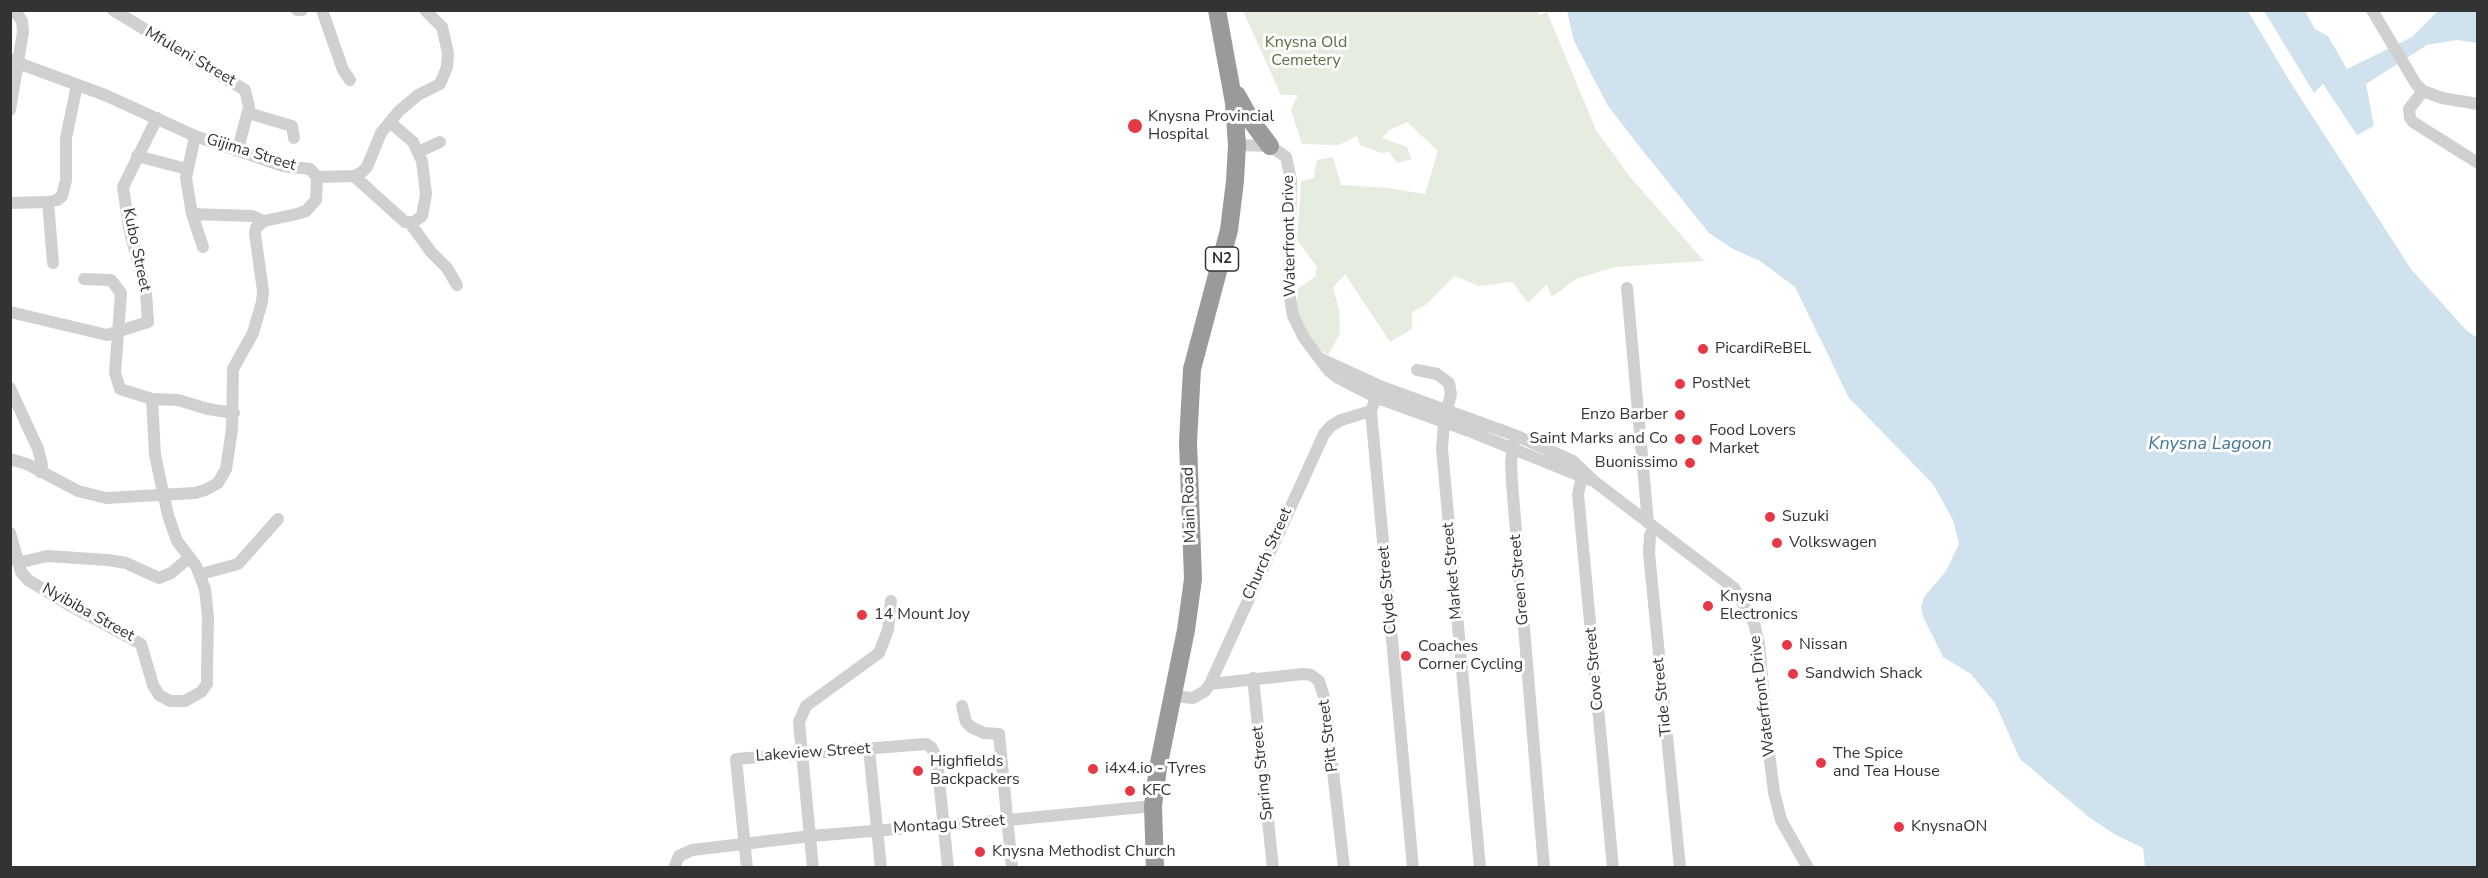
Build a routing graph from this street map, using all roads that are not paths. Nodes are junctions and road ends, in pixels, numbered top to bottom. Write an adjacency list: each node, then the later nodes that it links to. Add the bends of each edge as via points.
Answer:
1 (14, 10): 9 (street, via 22,21 23,32)
2 (113, 10): 16 (street, Mfuleni Street, via 239,85 248,95)
3 (297, 10): 4 (street)
4 (302, 10)
5 (322, 10): 10 (street)
6 (425, 10): 18 (street, via 437,20 444,36 448,53 443,80 407,102)
7 (1217, 10): 12 (highway, N2)
8 (2372, 10): 13 (street)
9 (14, 60): 11 (street, Gijima Street); 15 (street)
10 (350, 80)
11 (77, 85): 17 (street, Gijima Street); 31 (street, via 66,138 64,190 57,200)
12 (1232, 85): 22 (highway, N2); 23 (highway)
13 (2423, 91): 14 (street); 27 (street, via 2411,104 2410,118)
14 (2478, 104)
15 (10, 110)
16 (248, 113): 20 (street, via 292,126); 24 (street)
17 (157, 118): 19 (street, Gijima Street); 26 (street, Kubo Street)
18 (391, 123): 25 (street, via 405,133); 29 (street, via 381,134 367,167)
19 (195, 136): 24 (street, Gijima Street); 28 (street)
20 (294, 138)
21 (440, 142): 25 (street)
22 (1237, 145): 23 (street); 67 (highway, Main Road / N2, via 1229,230 1192,369 1188,442 1193,579)
23 (1270, 146): 45 (street, Waterfront Drive, via 1286,157 1289,166 1289,291 1293,316 1328,370 1338,378)
24 (238, 149): 30 (street, Gijima Street, via 284,166 310,169)
25 (418, 152): 35 (street, via 426,178 426,203 422,216)
26 (137, 156): 28 (street); 42 (street, Kubo Street, via 123,191 149,318 147,323)
27 (2478, 163)
28 (187, 169): 33 (street)
29 (354, 176): 30 (street, Gijima Street); 35 (street)
30 (317, 177): 34 (street, via 316,200 306,212)
31 (48, 202): 32 (street); 37 (street)
32 (10, 203)
33 (192, 214): 34 (street, via 252,216); 36 (street)
34 (264, 221): 48 (street, via 255,234 262,302 253,333 233,369)
35 (410, 223): 39 (street)
36 (203, 247)
37 (53, 263)
38 (84, 279): 42 (street, via 111,280 116,285 121,293)
39 (457, 285)
40 (1627, 288): 55 (street, Tide Street)
41 (10, 312): 42 (street, via 107,335)
42 (118, 333): 46 (street, via 116,383 126,392)
43 (1417, 370): 49 (street, Market Street, via 1437,374 1449,383 1451,394)
44 (10, 388): 53 (street, via 38,449)
45 (1378, 392): 47 (street, Clyde Street); 49 (street, Waterfront Drive)
46 (152, 399): 48 (street, via 178,400); 56 (street, Nyibiba Street, via 155,455)
47 (1371, 411): 66 (street, Church Street, via 1341,420 1324,434); 86 (street, Clyde Street)
48 (234, 413): 56 (street, via 226,469 218,483 195,493)
49 (1445, 416): 50 (street, Waterfront Drive); 51 (street, Waterfront Drive); 87 (street, Market Street, via 1442,449)
50 (1517, 436): 51 (street, Green Street); 54 (street, Waterfront Drive, via 1572,461)
51 (1512, 448): 54 (street, Waterfront Drive); 88 (street, Green Street)
52 (10, 459): 53 (street)
53 (40, 472): 56 (street, via 93,496)
54 (1582, 474): 57 (street, Waterfront Drive); 89 (street, Cove Street, via 1578,494)
55 (1645, 495): 57 (street); 59 (street, Tide Street)
56 (165, 496): 61 (street, Nyibiba Street, via 177,541)
57 (1627, 506): 59 (street, Waterfront Drive)
58 (278, 519): 63 (street, via 238,564)
59 (1651, 526): 90 (street, Tide Street, via 1649,553); 91 (street, Waterfront Drive, via 1734,588 1754,623 1774,792 1781,820)
60 (10, 533): 62 (street, Nyibiba Street)
61 (189, 558): 62 (street, via 159,578 126,563 108,560 47,556); 63 (street, Nyibiba Street)
62 (18, 563): 63 (street, Nyibiba Street, via 28,580 141,644 153,685 159,695 170,701 191,699 207,684 207,600)
63 (201, 574)
64 (891, 601): 70 (street, via 888,630 879,653 806,706 799,722)
65 (1253, 678): 66 (street, Pitt Street); 84 (street, Spring Street); 85 (street, Pitt Street, via 1311,675 1323,687)
66 (1209, 684): 67 (street, via 1193,698)
67 (1172, 696): 71 (highway, Main Road / N2)
68 (962, 706): 72 (street, via 971,727 999,734)
69 (869, 749): 70 (street, Lakeview Street); 73 (street, Lakeview Street, via 926,744 935,753); 74 (street)
70 (803, 754): 75 (street); 76 (street, Lakeview Street, via 736,759)
71 (1153, 806): 72 (street, Montagu Street); 83 (highway, Main Road / N2)
72 (1008, 820): 73 (street, Montagu Street); 82 (street)
73 (945, 825): 74 (street, Montagu Street); 81 (street)
74 (878, 831): 75 (street, Montagu Street); 80 (street)
75 (811, 836): 76 (street, Montagu Street); 79 (street)
76 (745, 844): 77 (street, Montagu Street, via 684,853); 78 (street)
77 (674, 867)
78 (747, 867)
79 (813, 867)
80 (881, 867)
81 (948, 867)
82 (1012, 867)
83 (1155, 867)
84 (1273, 867)
85 (1344, 867)
86 (1413, 867)
87 (1480, 867)
88 (1544, 867)
89 (1613, 867)
90 (1680, 867)
91 (1808, 867)

